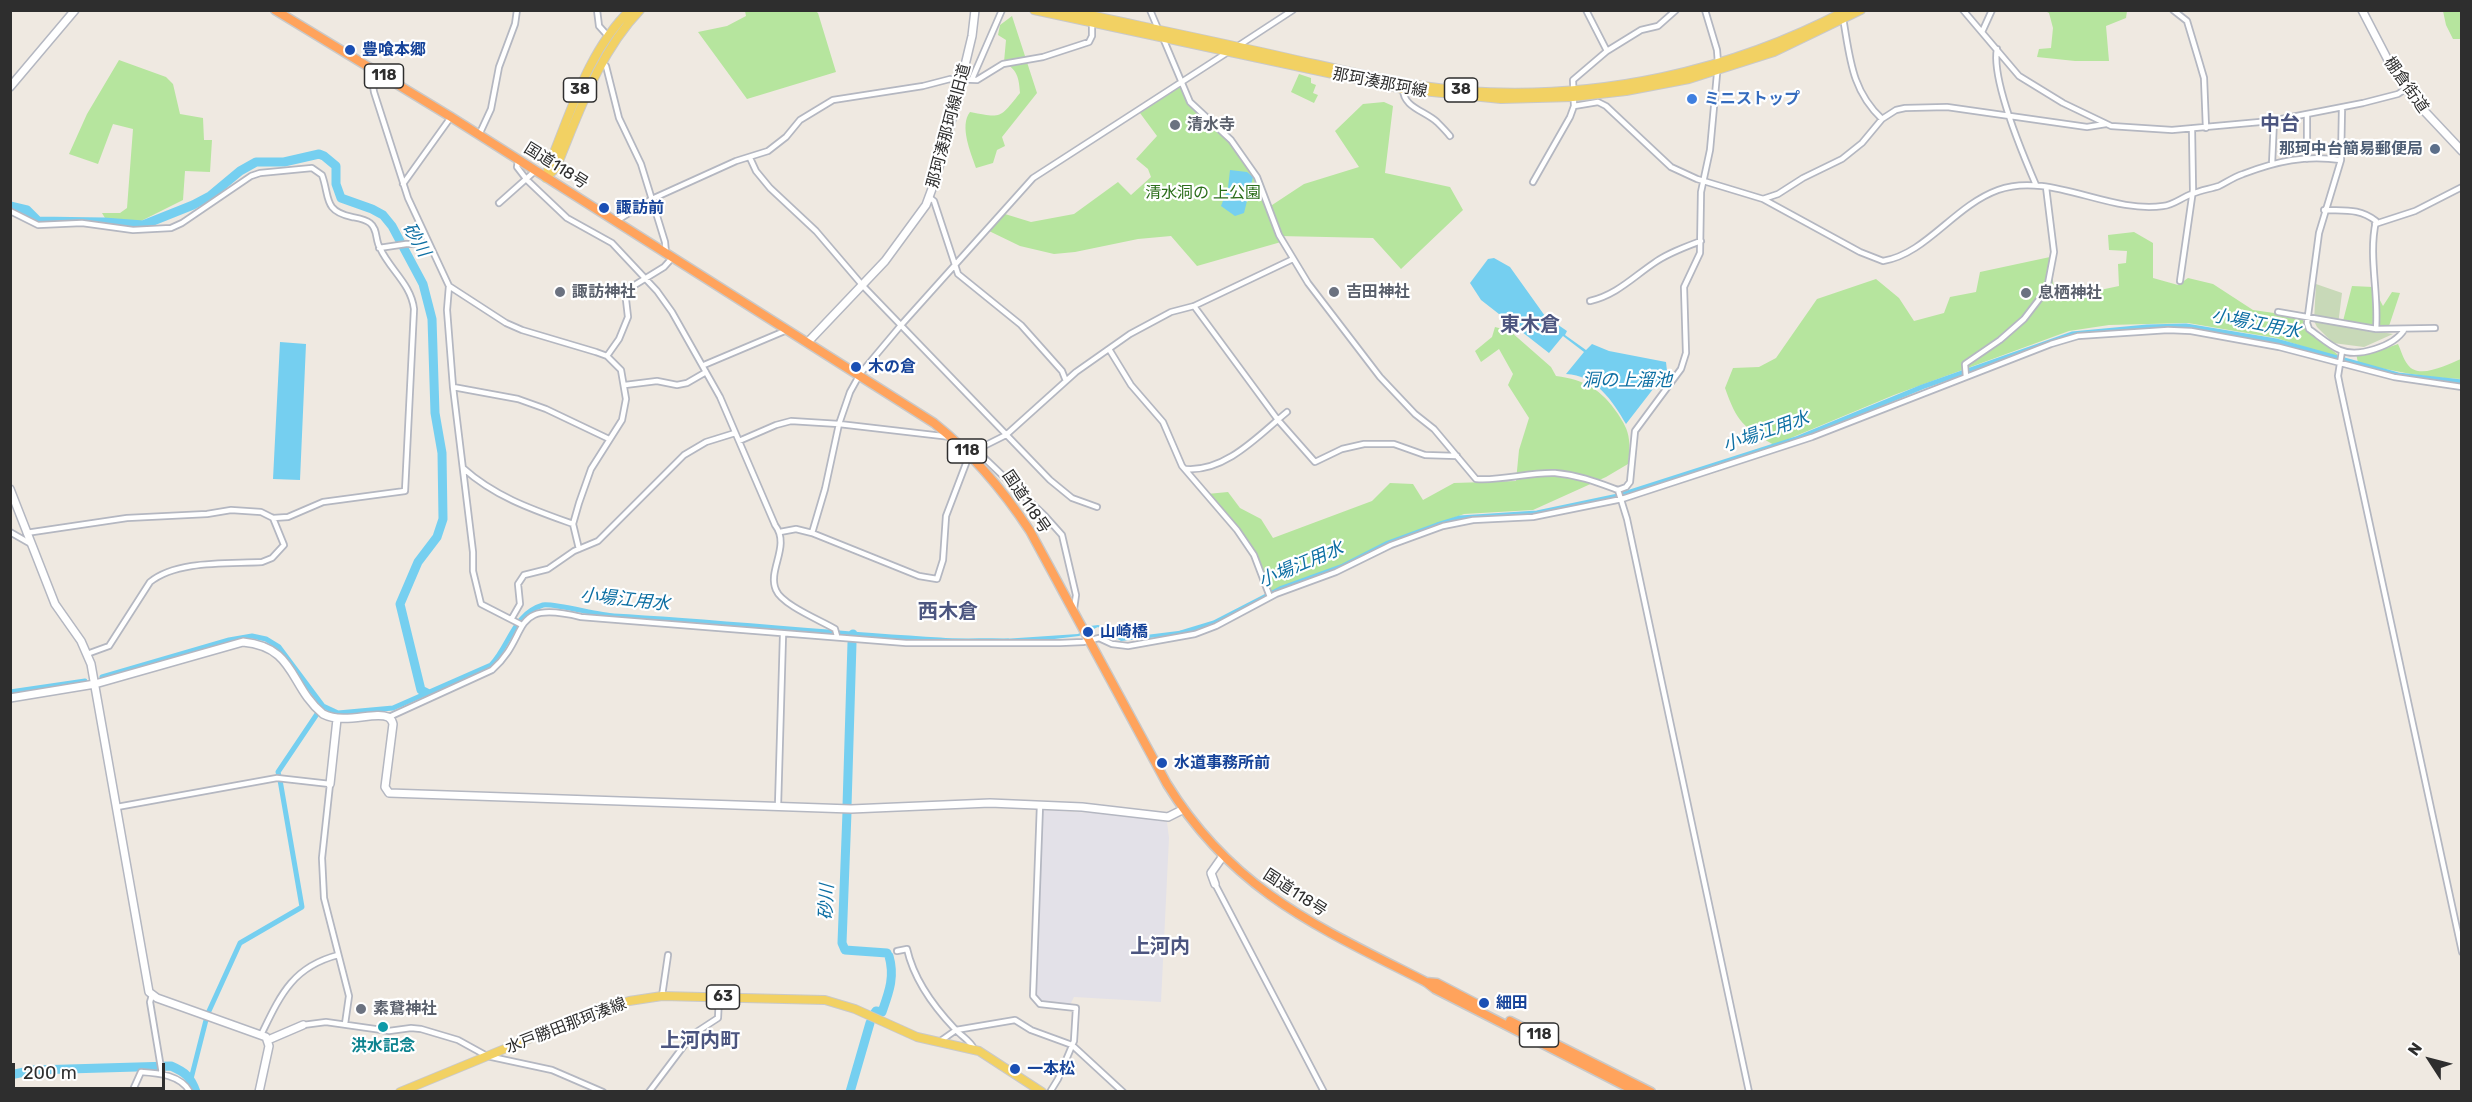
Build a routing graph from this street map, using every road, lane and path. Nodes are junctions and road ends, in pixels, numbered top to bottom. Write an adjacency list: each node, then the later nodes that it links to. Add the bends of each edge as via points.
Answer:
1 (75, 10): 37 (street)
2 (275, 10): 33 (highway, 国道118号 / 118)
3 (517, 10): 50 (street, via 491,109)
4 (597, 10): 25 (street, via 599,26)
5 (630, 10): 25 (main road, 38)
6 (640, 10): 31 (main road, 38)
7 (975, 10): 35 (street, 那珂湊那珂線旧道)
8 (1002, 10): 34 (street)
9 (1034, 10): 22 (main road, 那珂湊那珂線 / 38)
10 (1066, 10): 22 (main road, 那珂湊那珂線 / 38)
11 (1150, 10): 23 (street)
12 (1293, 10): 27 (street)
13 (1586, 10): 29 (street)
14 (1676, 10): 29 (street, via 1658,26 1641,30)
15 (1705, 10): 32 (street, via 1718,50)
16 (1861, 10): 21 (main road, 那珂湊那珂線 / 38)
17 (1963, 10): 24 (street)
18 (1992, 10): 24 (street)
19 (2173, 10): 48 (street, via 2187,21 2204,78)
20 (2362, 10): 38 (street, 棚倉街道)
21 (1843, 13): 32 (main road, 那珂湊那珂線 / 38); 45 (street, via 1856,82 1869,106)
22 (1091, 16): 23 (main road, 那珂湊那珂線 / 38); 26 (main road, 那珂湊那珂線 / 38); 34 (street, via 1089,42 1043,57 1003,64)
23 (1159, 30): 26 (street); 27 (main road, 那珂湊那珂線 / 38)
24 (1982, 32): 28 (street)
25 (608, 36): 59 (main road, 38, via 580,90)
26 (1163, 38): 30 (main road, 那珂湊那珂線 / 38); 36 (street)
27 (1237, 47): 30 (street); 40 (main road, 那珂湊那珂線 / 38, via 1438,88)
28 (1997, 49): 44 (street, via 2001,87); 47 (street, via 2019,76)
29 (1607, 51): 40 (street, via 1572,80)
30 (1226, 53): 36 (street); 39 (main road, 那珂湊那珂線 / 38)
31 (602, 62): 59 (main road, 38, via 556,168); 69 (street, via 619,118 641,164)
32 (1717, 67): 40 (main road, 那珂湊那珂線 / 38); 61 (street, via 1714,121)
33 (380, 73): 43 (highway, 国道118号 / 118); 63 (street, via 374,92)
34 (972, 79): 35 (street)
35 (962, 80): 53 (street, via 833,100 800,120 776,146); 68 (street, 那珂湊那珂線旧道)
36 (1181, 83): 80 (street, via 1191,102 1231,140 1251,167); 81 (street, via 1034,178)
37 (10, 87)
38 (2407, 88): 41 (street, via 2398,94); 52 (street, 棚倉街道)
39 (1403, 89): 40 (main road, 那珂湊那珂線 / 38, via 1484,99); 51 (street, via 1407,102 1436,121)
40 (1573, 98): 61 (street, via 1606,106 1671,167); 62 (street)
41 (2342, 108): 42 (street); 56 (street)
42 (2307, 115): 46 (street); 54 (street)
43 (451, 117): 50 (highway, 国道118号 / 118); 63 (street)
44 (2011, 117): 45 (street, via 1927,107 1896,110); 47 (street, via 2087,127); 64 (street, via 2014,135)
45 (1882, 119): 70 (street, via 1842,159)
46 (2274, 120): 48 (street); 57 (street)
47 (2106, 124): 49 (street, via 2154,131)
48 (2206, 128): 49 (street)
49 (2192, 129): 67 (street)
50 (479, 135): 55 (highway, 国道118号 / 118)
51 (1450, 136)
52 (2462, 151)
53 (750, 158): 69 (street); 85 (street, via 770,188 816,231)
54 (2307, 159): 56 (street); 57 (street, via 2292,158)
55 (518, 160): 58 (highway, 国道118号 / 118); 60 (street, via 517,167)
56 (2341, 160): 72 (street)
57 (2272, 164): 67 (street)
58 (536, 171): 59 (highway, 国道118号 / 118); 60 (street)
59 (546, 178): 74 (highway, 国道118号 / 118)
60 (527, 180): 71 (street); 82 (street, via 567,218 612,243)
61 (1703, 181): 70 (street); 76 (street)
62 (1533, 182)
63 (403, 184): 77 (street)
64 (2036, 185): 66 (street); 70 (street, via 2013,185 1985,196 1960,210 1910,252 1883,261)
65 (2462, 187): 75 (street)
66 (2046, 188): 67 (street, via 2150,207 2173,204); 102 (street, via 2054,252 2046,289 2024,320 1965,364)
67 (2191, 194): 83 (street)
68 (929, 197): 81 (street, via 934,201); 85 (street, 那珂湊那珂線旧道, via 902,239)
69 (652, 199): 74 (street); 79 (street)
70 (1763, 199)
71 (499, 203)
72 (2324, 210): 75 (street, via 2363,212); 89 (street)
73 (10, 211): 78 (street, via 38,225 171,228 251,176 312,168 322,175 330,205 339,213 370,223)
74 (616, 221): 79 (highway, 国道118号 / 118)
75 (2375, 224): 93 (street, via 2372,246 2378,303)
76 (1701, 241): 86 (street); 120 (street, via 1699,257 1684,287 1684,362 1635,431 1630,482)
77 (428, 243): 78 (street); 84 (street)
78 (380, 248): 122 (street, via 413,301 405,491 323,502 288,517)
79 (670, 255): 82 (street, via 664,267); 92 (highway, 国道118号 / 118)
80 (1293, 259): 87 (street); 116 (street, via 1380,377)
81 (954, 268): 90 (street); 103 (street, via 1022,326 1062,371)
82 (645, 279): 97 (street, via 625,291 628,317); 99 (street, via 672,312)
83 (2180, 281)
84 (449, 286): 97 (street, via 506,323); 105 (street)
85 (863, 286): 90 (street); 95 (street, 那珂湊那珂線旧道)
86 (1590, 301)
87 (1194, 306): 96 (street, via 1171,312); 108 (street)
88 (2278, 312): 89 (street)
89 (2309, 317): 93 (street); 98 (street, via 2310,329)
90 (902, 324): 101 (street); 111 (street)
91 (2435, 328): 94 (street)
92 (789, 329): 95 (highway, 国道118号 / 118); 99 (street)
93 (2376, 329): 94 (street)
94 (2404, 330): 98 (street, via 2390,343)
95 (808, 342): 101 (highway, 国道118号 / 118)
96 (1109, 349): 103 (street); 118 (street, via 1131,386 1163,422)
97 (607, 356): 104 (street, via 621,370)
98 (2341, 358): 102 (street, via 2168,330 2078,336); 106 (street, via 2394,377); 150 (street, via 2340,386)
99 (704, 365): 100 (street)
100 (706, 372): 104 (street, via 677,385 657,381); 110 (street)
101 (860, 374): 109 (street); 112 (highway, 国道118号 / 118)
102 (1965, 374): 120 (street, via 1772,451)
103 (1066, 381): 111 (street)
104 (624, 385): 113 (street, via 627,399 622,420)
105 (453, 387): 113 (street, via 518,399); 117 (street)
106 (2462, 387)
107 (1287, 412): 108 (street)
108 (1278, 420): 116 (street, via 1315,462 1364,444 1394,444 1425,455); 118 (street, via 1227,458 1208,467)
109 (839, 424): 112 (street); 114 (street, via 784,422); 127 (street)
110 (735, 433): 114 (street); 129 (street, via 706,442 684,455 598,541)
111 (1006, 435): 115 (street); 121 (street, via 1060,490)
112 (952, 437): 115 (highway, 国道118号 / 118)
113 (609, 439): 123 (street, via 591,470)
114 (740, 441): 125 (street)
115 (973, 452): 127 (street, via 946,516 943,560 937,579 920,576); 131 (highway, 国道118号 / 118, via 1030,531); 131 (street, via 1062,535 1076,595)
116 (1457, 456): 120 (street, via 1476,479 1552,473 1586,477)
117 (464, 468): 123 (street, via 494,492); 132 (street, via 473,571 481,604)
118 (1186, 469): 130 (street, via 1238,530 1254,555)
119 (10, 489): 126 (street)
120 (1620, 495): 130 (street, via 1533,517 1443,526 1391,544 1336,572); 179 (street)
121 (1097, 507)
122 (273, 518): 126 (street, via 261,512 231,510 127,518); 137 (street, via 284,545 272,558 175,569 159,575 150,582 109,646)
123 (573, 524): 129 (street)
124 (10, 532): 128 (street)
125 (780, 532): 127 (street, via 796,529); 134 (street, via 776,590 782,598)
126 (26, 533): 128 (street)
127 (812, 533)
128 (31, 544): 137 (street, via 54,604)
129 (579, 549): 132 (street, via 520,579 520,604)
130 (1269, 595): 136 (street, via 1195,634 1128,646 1099,638)
131 (1072, 612): 136 (highway, 国道118号 / 118)
132 (513, 619): 133 (street)
133 (520, 624)
134 (836, 633): 135 (street); 136 (street, via 906,643 986,645)
135 (783, 635): 140 (street, via 581,617 549,610 526,620 492,670); 144 (street)
136 (1088, 640): 146 (highway, 国道118号 / 118)
137 (87, 654): 138 (street)
138 (94, 684): 139 (street); 141 (street, via 223,647 257,643 283,660 318,710); 145 (street)
139 (10, 698)
140 (389, 717): 141 (street); 144 (street, via 393,724 385,787 389,794)
141 (337, 718): 142 (street)
142 (330, 784): 145 (street, via 277,778); 151 (street, via 322,868 324,898)
143 (1040, 805): 144 (street, via 949,804 901,809); 146 (street, via 1168,818); 163 (street, via 1033,996 1040,1004 1076,1008)
144 (777, 806)
145 (117, 807): 154 (street, via 147,985)
146 (1184, 809): 147 (highway, 国道118号 / 118)
147 (1223, 856): 148 (street, via 1211,873); 153 (highway, 国道118号 / 118, via 1263,892 1304,919)
148 (1215, 884): 176 (street)
149 (897, 951): 159 (street, via 907,949 926,993)
150 (2462, 952)
151 (338, 955): 158 (street, via 349,996); 160 (street, via 316,962 287,984)
152 (668, 955): 155 (street)
153 (1425, 982): 177 (highway, 国道118号 / 118); 178 (highway, 国道118号 / 118, via 1437,983)
154 (152, 995): 160 (street); 166 (street)
155 (662, 996): 156 (main road, 水戸勝田那珂湊線 / 63); 165 (main road, 水戸勝田那珂湊線 / 63, via 599,1010)
156 (719, 997): 162 (main road, 水戸勝田那珂湊線 / 63, via 825,1000 855,1009 908,1034); 172 (street, via 718,1018 692,1035)
157 (303, 1024): 158 (street); 161 (street)
158 (345, 1024): 165 (street, via 389,1030 421,1029 458,1040)
159 (956, 1030): 162 (street); 163 (street, via 1015,1020); 164 (street)
160 (261, 1035): 161 (street)
161 (268, 1040): 169 (street)
162 (939, 1042): 164 (main road, 水戸勝田那珂湊線 / 63)
163 (1072, 1045): 174 (street); 175 (street)
164 (975, 1049): 173 (main road, 水戸勝田那珂湊線 / 63)
165 (487, 1056): 170 (main road, 水戸勝田那珂湊線 / 63); 171 (street, via 552,1070)
166 (162, 1072): 167 (street, via 141,1072); 168 (street, via 185,1084)
167 (132, 1092)
168 (190, 1092)
169 (259, 1092)
170 (400, 1092)
171 (603, 1092)
172 (649, 1092)
173 (1042, 1092)
174 (1050, 1092)
175 (1123, 1092)
176 (1324, 1092)
177 (1637, 1092)
178 (1651, 1092)
179 (1749, 1092)

